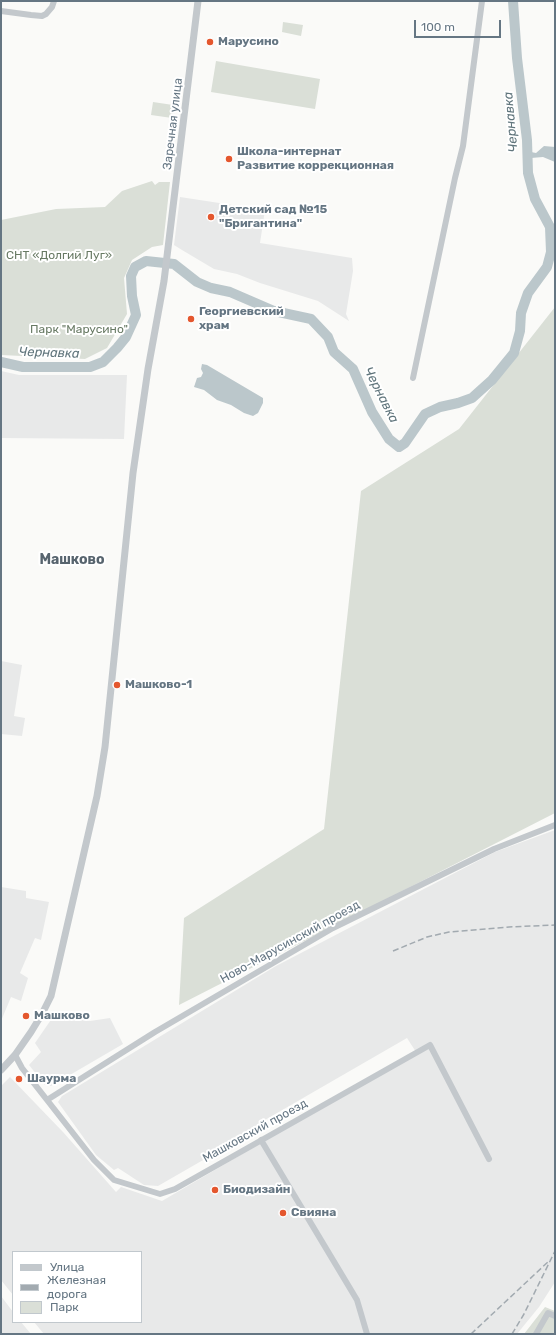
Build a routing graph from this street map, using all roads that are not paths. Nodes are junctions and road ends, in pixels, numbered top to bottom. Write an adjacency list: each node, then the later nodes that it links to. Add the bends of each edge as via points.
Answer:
1 (54, 1): 4 (street, via 52,7 42,16)
2 (198, 1): 7 (street, Заречная улица, via 164,281 138,440 105,747 97,796 51,996)
3 (482, 1): 5 (street, via 463,146)
4 (1, 11)
5 (413, 378)
6 (555, 826): 9 (street, Ново-Марусинский проезд, via 494,849 333,928 155,1032)
7 (15, 1055): 8 (street, Заречная улица); 9 (street, Машковский проезд)
8 (1, 1070)
9 (47, 1100): 10 (street, Машковский проезд, via 94,1160 114,1180 160,1194 175,1189)
10 (261, 1140): 11 (street, Машковский проезд, via 430,1045); 13 (street, via 357,1300)
11 (489, 1159)
12 (555, 1316): 14 (street, via 548,1313)
13 (367, 1334)
14 (536, 1334)

